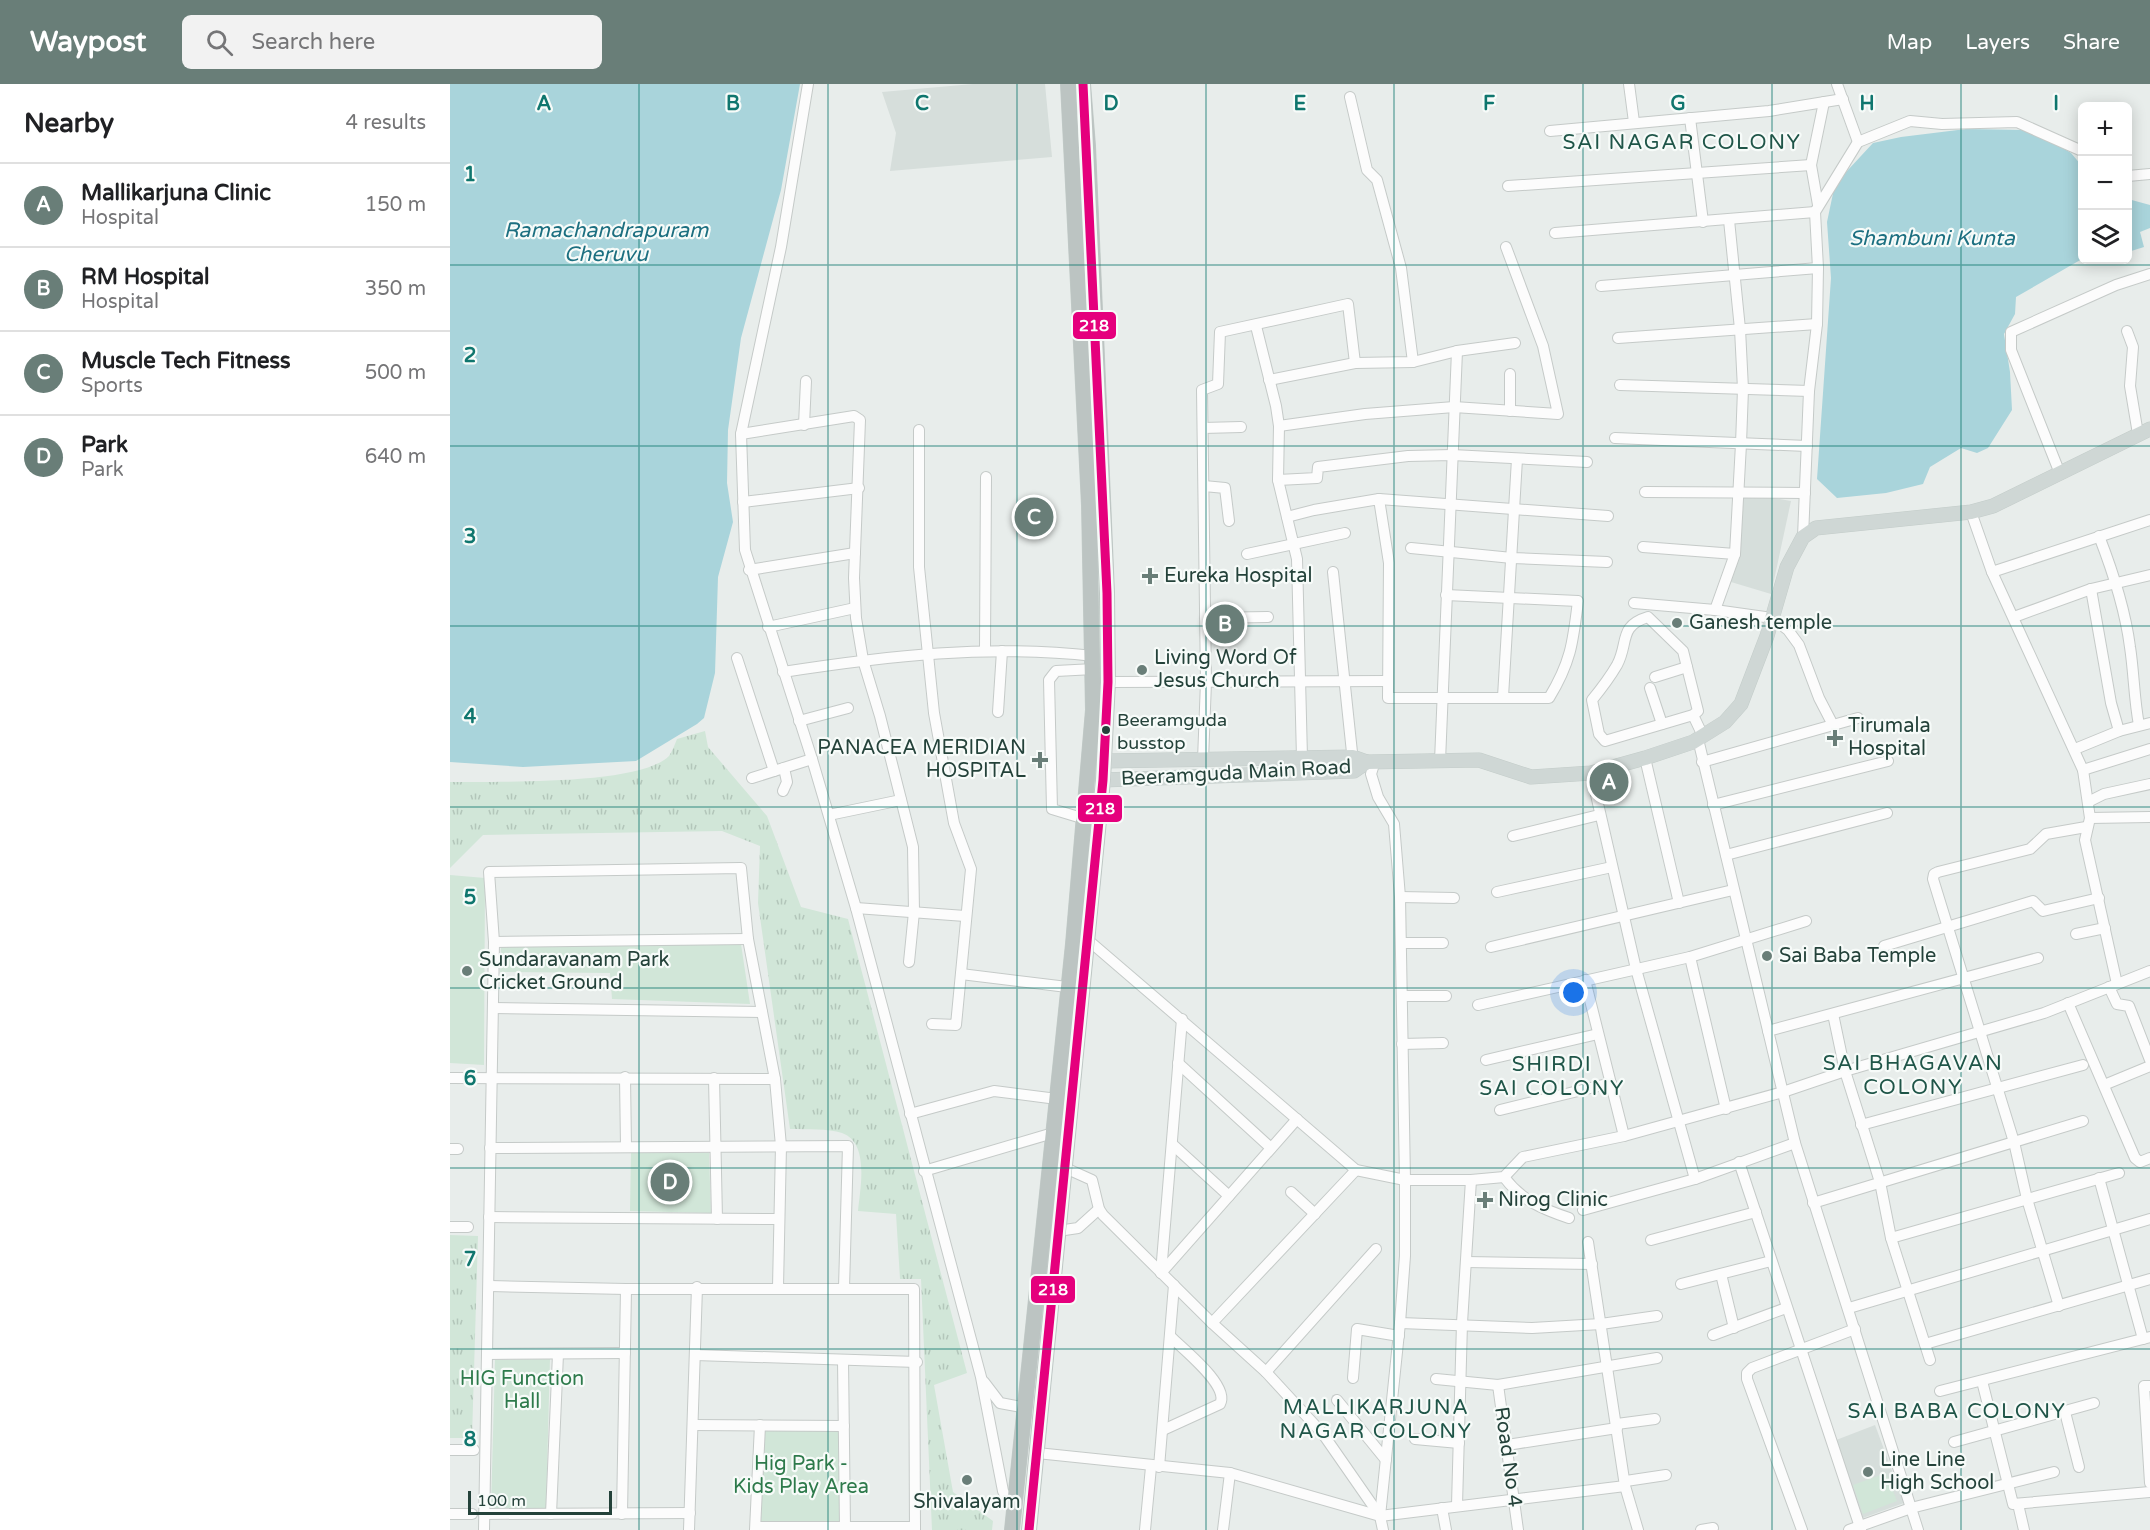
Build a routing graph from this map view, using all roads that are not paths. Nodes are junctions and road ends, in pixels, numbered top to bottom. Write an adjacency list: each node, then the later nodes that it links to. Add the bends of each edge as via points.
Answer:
1 (808, 84): 51 (street, via 781,247)
2 (1068, 84): 66 (highway)
3 (1083, 84): 66 (highway)
4 (1629, 84): 10 (street)
5 (1837, 84): 7 (street)
6 (1350, 97): 35 (street, via 1367,170 1377,180 1401,268)
7 (1843, 99): 8 (street); 12 (street)
8 (1824, 102): 9 (street); 14 (street)
9 (1690, 118): 10 (street); 15 (street)
10 (1634, 122): 11 (street)
11 (1550, 131)
12 (1858, 142): 13 (street, via 1910,121 2017,122); 19 (street)
13 (2078, 149)
14 (1811, 165): 15 (street); 19 (street)
15 (1696, 173): 18 (street); 21 (street)
16 (2150, 174): 17 (street)
17 (2132, 176)
18 (1508, 186)
19 (1816, 208): 20 (street); 24 (street)
20 (1729, 220): 21 (street); 26 (street)
21 (1703, 222): 22 (street)
22 (1555, 233)
23 (1506, 247): 44 (street, via 1543,346 1558,414)
24 (1818, 268): 26 (street); 28 (street)
25 (2150, 274): 58 (street, via 2011,332 2011,350)
26 (1736, 275): 27 (street); 30 (street)
27 (1601, 286)
28 (1817, 324): 30 (street); 42 (street)
29 (1256, 326): 36 (street, via 1347,304); 38 (street); 48 (street, via 1220,332 1218,384 1202,390)
30 (1740, 329): 32 (street); 41 (street)
31 (2127, 331): 50 (street, via 2133,347 2130,386)
32 (1618, 338)
33 (1515, 343): 34 (street)
34 (1457, 351): 35 (street); 43 (street)
35 (1413, 362): 36 (street)
36 (1355, 363): 38 (street)
37 (1510, 374): 44 (street)
38 (1269, 380): 46 (street)
39 (806, 381): 45 (street)
40 (1620, 385): 41 (street)
41 (1743, 389): 42 (street); 53 (street)
42 (1809, 391): 54 (street)
43 (1454, 407): 44 (street); 46 (street); 55 (street)
44 (1510, 411)
45 (804, 425): 51 (street); 62 (street, via 858,417)
46 (1279, 426): 60 (street)
47 (1241, 427): 48 (street)
48 (1203, 428): 61 (street)
49 (919, 430): 106 (street, via 919,567)
50 (2144, 431): 58 (main road)
51 (741, 434): 68 (street)
52 (1615, 438): 53 (street)
53 (1741, 444): 54 (street); 65 (street)
54 (1807, 446): 64 (street)
55 (1452, 455): 56 (street); 60 (street, via 1318,466 1317,478); 69 (street)
56 (1517, 459): 57 (street); 70 (street)
57 (1587, 462)
58 (2059, 471): 71 (main road, via 1993,506)
59 (986, 477): 104 (street)
60 (1278, 480): 73 (street)
61 (1203, 486): 75 (street, via 1225,488); 101 (street)
62 (859, 488): 68 (street); 83 (street)
63 (1645, 492): 65 (street)
64 (1805, 493): 65 (street); 78 (street)
65 (1739, 494): 85 (street)
66 (1096, 499): 109 (highway); 115 (highway)
67 (1378, 499): 69 (street); 73 (street); 114 (street, via 1389,563)
68 (743, 502): 88 (street, via 744,550)
69 (1450, 505): 70 (street); 82 (street)
70 (1515, 509): 72 (street); 86 (street)
71 (1971, 512): 78 (main road, via 1816,528); 90 (street)
72 (1608, 516)
73 (1287, 518): 79 (street)
74 (2150, 520): 77 (street)
75 (1229, 521)
76 (1345, 533): 79 (street)
77 (2099, 536): 90 (street); 92 (street)
78 (1803, 537): 102 (main road, Beeramguda Main Road, via 1787,567)
79 (1293, 543): 84 (street); 112 (street, via 1300,614)
80 (1643, 547): 85 (street)
81 (1411, 548): 82 (street)
82 (1448, 550): 86 (street); 94 (street)
83 (855, 553): 88 (street); 97 (street)
84 (1247, 554)
85 (1734, 554): 98 (street)
86 (1512, 558): 87 (street); 95 (street)
87 (1607, 562)
88 (749, 570): 103 (street)
89 (1333, 572): 113 (street)
90 (1992, 573): 100 (street)
91 (2150, 575): 92 (street)
92 (2116, 581): 93 (street); 125 (street, via 2130,647 2133,693)
93 (2091, 590): 100 (street); 127 (street, via 2111,703)
94 (1446, 595): 95 (street); 117 (street)
95 (1509, 598): 118 (street); 118 (street, via 1578,601 1571,655 1549,698)
96 (1634, 603): 98 (street)
97 (855, 608): 103 (street); 108 (street)
98 (1715, 610): 102 (street)
99 (1268, 617): 101 (street)
100 (2014, 617): 129 (street)
101 (1205, 618): 116 (street)
102 (1772, 618): 126 (street, via 1799,645); 128 (main road, Beeramguda Main Road, via 1741,704 1725,722)
103 (768, 627): 111 (street)
104 (985, 650): 105 (street); 106 (street)
105 (1002, 651): 109 (street); 120 (street)
106 (928, 652): 108 (street); 169 (street, via 934,713 954,823 971,869)
107 (737, 658): 141 (street)
108 (863, 660): 111 (street); 149 (street)
109 (1094, 662): 156 (highway); 156 (street, via 1056,672 1049,680 1052,809)
110 (1687, 666): 121 (street, via 1698,711); 124 (street, via 1652,682); 124 (street, via 1683,651 1648,616 1634,621 1618,664 1593,700 1599,734 1605,741)
111 (783, 672): 123 (street)
112 (1299, 681): 113 (street); 116 (street); 132 (street)
113 (1344, 681): 114 (street); 131 (street)
114 (1388, 681): 117 (street, via 1388,698)
115 (1108, 682): 116 (street); 136 (highway)
116 (1206, 682): 135 (street)
117 (1442, 696): 118 (street); 138 (street)
118 (1503, 697)
119 (848, 708): 123 (street)
120 (998, 712)
121 (1693, 715): 124 (street); 128 (street)
122 (1858, 718): 126 (street)
123 (800, 721): 133 (street)
124 (1662, 724)
125 (2144, 724): 127 (street)
126 (1833, 725): 140 (street)
127 (2120, 730): 129 (street)
128 (1700, 737): 134 (main road, Beeramguda Main Road); 140 (street)
129 (2075, 749): 142 (street)
130 (2150, 749): 142 (street)
131 (1353, 757): 132 (main road, Beeramguda Main Road); 137 (main road, Beeramguda Main Road); 143 (street)
132 (1302, 758): 135 (main road, Beeramguda Main Road)
133 (812, 759): 141 (street); 153 (street)
134 (1645, 759): 144 (main road, Beeramguda Main Road); 166 (street)
135 (1203, 760): 136 (main road, Beeramguda Main Road)
136 (1104, 761): 146 (highway)
137 (1371, 761): 138 (main road, Beeramguda Main Road); 143 (main road, Beeramguda Main Road); 163 (street, via 1378,797 1395,824)
138 (1440, 761): 144 (main road, Beeramguda Main Road, via 1479,760 1531,777)
139 (1888, 761): 151 (street)
140 (1702, 762): 151 (street)
141 (779, 769): 145 (street); 148 (street, via 787,782)
142 (2083, 770): 150 (street)
143 (1354, 771): 146 (main road, Beeramguda Main Road)
144 (1591, 772): 154 (street)
145 (752, 778)
146 (1103, 780): 176 (highway)
147 (2150, 784): 150 (street, via 2104,794)
148 (783, 791)
149 (901, 800): 153 (street); 168 (street, via 913,847)
150 (2088, 802): 157 (street)
151 (1713, 805): 159 (street)
152 (1887, 813): 159 (street)
153 (829, 815): 167 (street)
154 (1599, 815): 158 (street); 160 (street)
155 (2150, 817): 157 (street)
156 (1085, 819): 191 (highway)
157 (2088, 823): 165 (street, via 2085,840); 172 (street, via 2046,834 2030,849 1934,874)
158 (1514, 836)
159 (1726, 855): 161 (street)
160 (1612, 867): 162 (street); 170 (street)
161 (1733, 890): 166 (street); 177 (street)
162 (1497, 892)
163 (1400, 897): 164 (street); 179 (street)
164 (1454, 898)
165 (2099, 898): 172 (street, via 2043,910 2033,901); 173 (street)
166 (1679, 903): 170 (street)
167 (856, 908): 168 (street); 227 (street)
168 (914, 912): 169 (street); 185 (street)
169 (965, 916): 188 (street)
170 (1624, 916): 182 (street); 186 (street)
171 (1806, 921): 177 (street)
172 (1947, 926): 181 (street); 189 (street)
173 (2105, 928): 174 (street); 192 (street)
174 (2076, 934)
175 (748, 939): 178 (street); 178 (street, via 741,868 489,872); 198 (street)
176 (1088, 940): 200 (street); 207 (highway)
177 (1746, 941): 183 (street); 202 (street)
178 (495, 942): 197 (street)
179 (1401, 943): 180 (street); 193 (street)
180 (1443, 944)
181 (1884, 946)
182 (1491, 948)
183 (1690, 957): 186 (street); 225 (street)
184 (2038, 958): 189 (street)
185 (909, 962)
186 (1636, 969): 190 (street); 230 (street)
187 (2150, 971): 192 (street)
188 (961, 974): 191 (street); 201 (street, via 956,1025)
189 (1963, 978): 199 (street); 203 (street)
190 (1585, 980): 195 (street); 204 (street)
191 (1067, 987): 207 (highway)
192 (2113, 988): 196 (street); 209 (street, via 2117,1004 2129,1006)
193 (1401, 996): 194 (street); 206 (street)
194 (1446, 996)
195 (1478, 1005)
196 (2069, 1006): 203 (street); 221 (street)
197 (493, 1008): 198 (street); 219 (street)
198 (762, 1012): 218 (street)
199 (1833, 1014): 202 (street); 213 (street)
200 (1182, 1019): 210 (street); 228 (street)
201 (932, 1024)
202 (1768, 1031): 223 (street)
203 (1978, 1032): 213 (street); 222 (street)
204 (1599, 1034): 208 (street); 220 (street)
205 (1443, 1043): 206 (street)
206 (1402, 1044): 251 (street)
207 (1069, 1051): 214 (highway)
208 (1486, 1060)
209 (2150, 1060)
210 (1178, 1063): 236 (street); 241 (street)
211 (2083, 1065): 222 (street)
212 (2150, 1066): 221 (street)
213 (1845, 1071): 223 (street); 231 (street)
214 (1066, 1075): 224 (highway); 244 (highway)
215 (625, 1077): 217 (street); 219 (street); 238 (street)
216 (450, 1078): 219 (street)
217 (714, 1078): 218 (street); 239 (street)
218 (775, 1079): 237 (street)
219 (491, 1080): 240 (street)
220 (1611, 1083): 226 (street); 233 (street)
221 (2104, 1085): 242 (street, via 2135,1158 2140,1162)
222 (1996, 1089): 231 (street); 234 (street)
223 (1783, 1092): 225 (street); 235 (street)
224 (1057, 1099): 227 (street, via 994,1091); 232 (highway)
225 (1725, 1109): 230 (street)
226 (1500, 1110)
227 (910, 1114): 246 (street)
228 (1297, 1119): 241 (street); 245 (street)
229 (2083, 1121): 234 (street)
230 (1678, 1123): 233 (street); 250 (street)
231 (1861, 1125): 253 (street)
232 (1053, 1133): 246 (street); 327 (highway)
233 (1624, 1136): 248 (street, via 1523,1157)
234 (2014, 1142): 253 (street); 256 (street)
235 (1796, 1143): 243 (street); 257 (street)
236 (1172, 1144): 255 (street); 279 (street)
237 (780, 1146): 239 (street); 265 (street); 288 (street, via 848,1146)
238 (626, 1147): 239 (street); 240 (street)
239 (715, 1147): 264 (street)
240 (490, 1148): 262 (street)
241 (1271, 1148): 255 (street)
242 (2150, 1158)
243 (1739, 1162): 250 (street); 260 (street)
244 (1063, 1167): 258 (street, via 1092,1180); 270 (highway)
245 (1356, 1170): 251 (street); 261 (street)
246 (924, 1171): 317 (street)
247 (2119, 1173): 249 (street)
248 (1504, 1177): 252 (street); 263 (street, via 1517,1194 1536,1206)
249 (2099, 1178): 256 (street); 269 (street)
250 (1695, 1179): 259 (street)
251 (1405, 1180): 252 (street); 296 (street)
252 (1471, 1180): 277 (street)
253 (1880, 1182): 257 (street); 271 (street)
254 (1291, 1192): 261 (street)
255 (1229, 1196): 279 (street)
256 (2027, 1199): 271 (street); 275 (street)
257 (1813, 1203): 293 (street)
258 (1099, 1209): 270 (street, via 1078,1228); 279 (street)
259 (1583, 1210)
260 (1756, 1212): 272 (street); 276 (street)
261 (1315, 1214): 295 (street)
262 (489, 1217): 264 (street); 284 (street)
263 (1569, 1218)
264 (717, 1219): 265 (street)
265 (778, 1219): 287 (street)
266 (2150, 1219): 269 (street)
267 (450, 1227): 268 (street)
268 (468, 1227)
269 (2112, 1230): 275 (street); 285 (street)
270 (1058, 1231): 343 (highway)
271 (1891, 1238): 290 (street)
272 (1651, 1240)
273 (1588, 1242): 278 (street)
274 (1376, 1249): 316 (street)
275 (2043, 1252): 290 (street); 291 (street)
276 (1772, 1261): 280 (street); 292 (street)
277 (1466, 1262): 278 (street); 297 (street)
278 (1592, 1264): 298 (street)
279 (1161, 1273): 283 (street)
280 (1721, 1274): 282 (street); 299 (street)
281 (2150, 1279): 285 (street)
282 (1681, 1284)
283 (1174, 1285): 295 (street); 303 (street)
284 (490, 1286): 289 (street); 308 (street)
285 (2127, 1286): 291 (street); 304 (street)
286 (697, 1287): 287 (street); 289 (street); 310 (street)
287 (778, 1287): 288 (street)
288 (844, 1288): 314 (street, via 914,1289)
289 (626, 1289): 307 (street)
290 (1908, 1290): 293 (street); 305 (street)
291 (2059, 1306): 305 (street)
292 (1786, 1308): 299 (street); 306 (street)
293 (1849, 1308): 300 (street)
294 (1657, 1316): 298 (street)
295 (1212, 1323): 316 (street)
296 (1400, 1323): 297 (street); 302 (street)
297 (1462, 1323): 298 (street, via 1532,1328); 320 (street)
298 (1601, 1324): 315 (street)
299 (1734, 1328): 301 (street)
300 (1855, 1329): 306 (street); 359 (street)
301 (1713, 1335)
302 (1399, 1336): 318 (street, via 1358,1329); 344 (street)
303 (1171, 1337): 334 (street); 334 (street, via 1220,1388 1223,1399 1220,1404)
304 (2146, 1338): 321 (street)
305 (1925, 1344): 313 (street)
306 (1800, 1351): 370 (street); 382 (street, via 1752,1368 1747,1379)
307 (625, 1353): 309 (street); 364 (street)
308 (487, 1354): 309 (street); 362 (street)
309 (558, 1354): 363 (street)
310 (695, 1355): 312 (street); 330 (street)
311 (1657, 1358): 315 (street)
312 (843, 1360): 314 (street); 332 (street)
313 (1930, 1360)
314 (916, 1362): 369 (street)
315 (1608, 1365): 322 (street); 333 (street)
316 (1266, 1372): 366 (street, via 1323,1434)
317 (981, 1377): 327 (street, via 1000,1403); 355 (street, via 1003,1491)
318 (1353, 1378)
319 (1436, 1379): 320 (street)
320 (1460, 1381): 322 (street); 338 (street)
321 (1982, 1381): 324 (street); 335 (street)
322 (1498, 1384): 340 (street, Road No 4)
323 (2150, 1386): 336 (street, via 2144,1386)
324 (1940, 1391)
325 (1337, 1400): 344 (street)
326 (2094, 1403): 328 (street)
327 (1026, 1408): 355 (highway)
328 (2065, 1412): 335 (street); 346 (street)
329 (1655, 1419): 333 (street)
330 (693, 1425): 331 (street); 360 (street)
331 (760, 1425): 332 (street); 368 (street)
332 (844, 1426): 367 (street)
333 (1617, 1426): 340 (street); 350 (street)
334 (1163, 1430): 345 (street)
335 (1997, 1432): 339 (street); 351 (street)
336 (2148, 1433): 352 (street)
337 (1415, 1439): 338 (street)
338 (1459, 1443): 357 (street)
339 (1954, 1443)
340 (1507, 1445): 354 (street, Road No 4)
341 (450, 1450): 342 (street)
342 (474, 1450)
343 (1037, 1453): 345 (street); 375 (highway)
344 (1386, 1460): 366 (street)
345 (1155, 1467): 348 (street); 376 (street)
346 (2079, 1467)
347 (2054, 1472): 351 (street)
348 (1230, 1473): 366 (street); 377 (street)
349 (1666, 1475): 350 (street)
350 (1625, 1483): 354 (street); 381 (street)
351 (2009, 1483): 356 (street, via 2013,1504); 359 (street)
352 (2150, 1484)
353 (2150, 1492): 356 (street)
354 (1514, 1498): 357 (street); 380 (street, Road No 4)
355 (1015, 1502): 374 (highway)
356 (2018, 1504): 371 (street)
357 (1457, 1505): 358 (street)
358 (1442, 1508): 366 (street); 379 (street)
359 (1911, 1508): 370 (street); 383 (street)
360 (690, 1513): 364 (street); 373 (street)
361 (450, 1514): 365 (street)
362 (484, 1514): 363 (street); 372 (street)
363 (551, 1514): 364 (street)
364 (622, 1514)
365 (472, 1515)
366 (1380, 1515): 378 (street)
367 (844, 1527): 368 (street); 369 (street)
368 (755, 1528)
369 (915, 1528)
370 (1857, 1528)
371 (2021, 1529)
372 (484, 1530)
373 (689, 1530)
374 (1012, 1530)
375 (1029, 1530)
376 (1145, 1530)
377 (1223, 1530)
378 (1383, 1530)
379 (1446, 1530)
380 (1518, 1530)
381 (1638, 1530)
382 (1802, 1530)
383 (1918, 1530)

